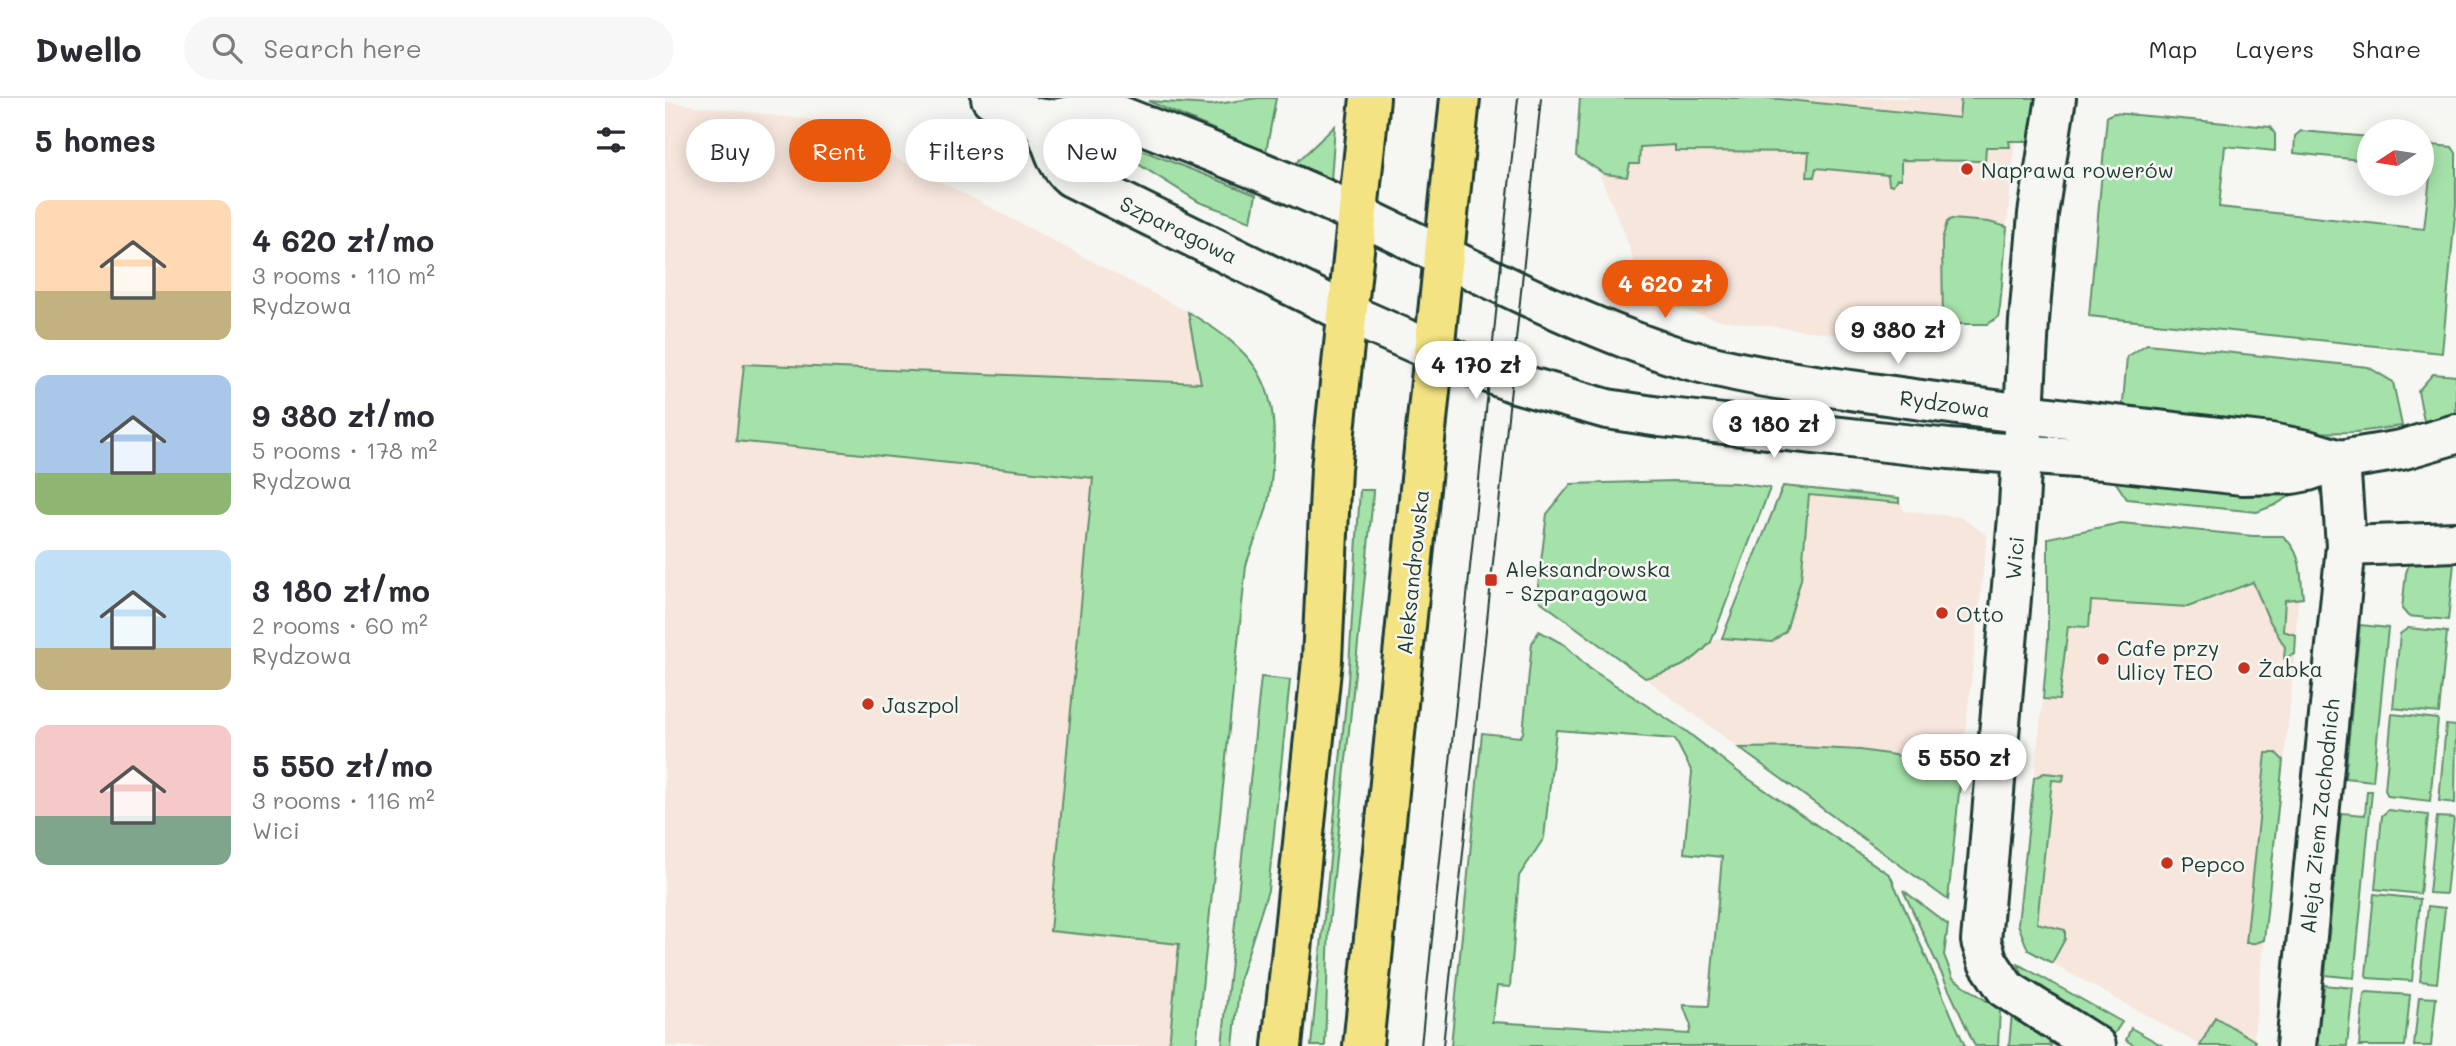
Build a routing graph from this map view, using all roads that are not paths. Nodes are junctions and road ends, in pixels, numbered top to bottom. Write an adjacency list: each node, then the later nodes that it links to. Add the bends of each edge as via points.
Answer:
1 (991, 98): 6 (street)
2 (1370, 98): 7 (main road)
3 (1460, 98): 8 (main road, Aleksandrowska)
4 (2056, 98): 11 (street, Wici, via 2038,214)
5 (1106, 104): 6 (street); 7 (street, via 1105,110)
6 (1040, 119): 9 (street, Szparagowa, via 1058,162 1070,177)
7 (1358, 214): 8 (street, Rydzowa); 9 (main road)
8 (1445, 256): 10 (main road, Aleksandrowska); 11 (street, Rydzowa, via 1606,331 1719,368)
9 (1347, 313): 10 (street, Szparagowa); 17 (main road, via 1331,469 1322,660)
10 (1433, 351): 13 (street, Rydzowa, via 1511,382 1607,409); 18 (main road, Aleksandrowska)
11 (2023, 413): 13 (street, Wici); 14 (street, Rydzowa, via 2271,443)
12 (2456, 434): 14 (street, Rydzowa, via 2401,450)
13 (2021, 454): 14 (street, Rydzowa, via 2242,475 2292,474); 19 (street, Wici, via 1981,941 2006,989)
14 (2340, 460): 16 (street, Aleja Ziem Zachodnich)
15 (2456, 542): 16 (street)
16 (2346, 546): 20 (street, Aleja Ziem Zachodnich)
17 (1282, 1046)
18 (1363, 1046)
19 (2096, 1046)
20 (2296, 1046)

